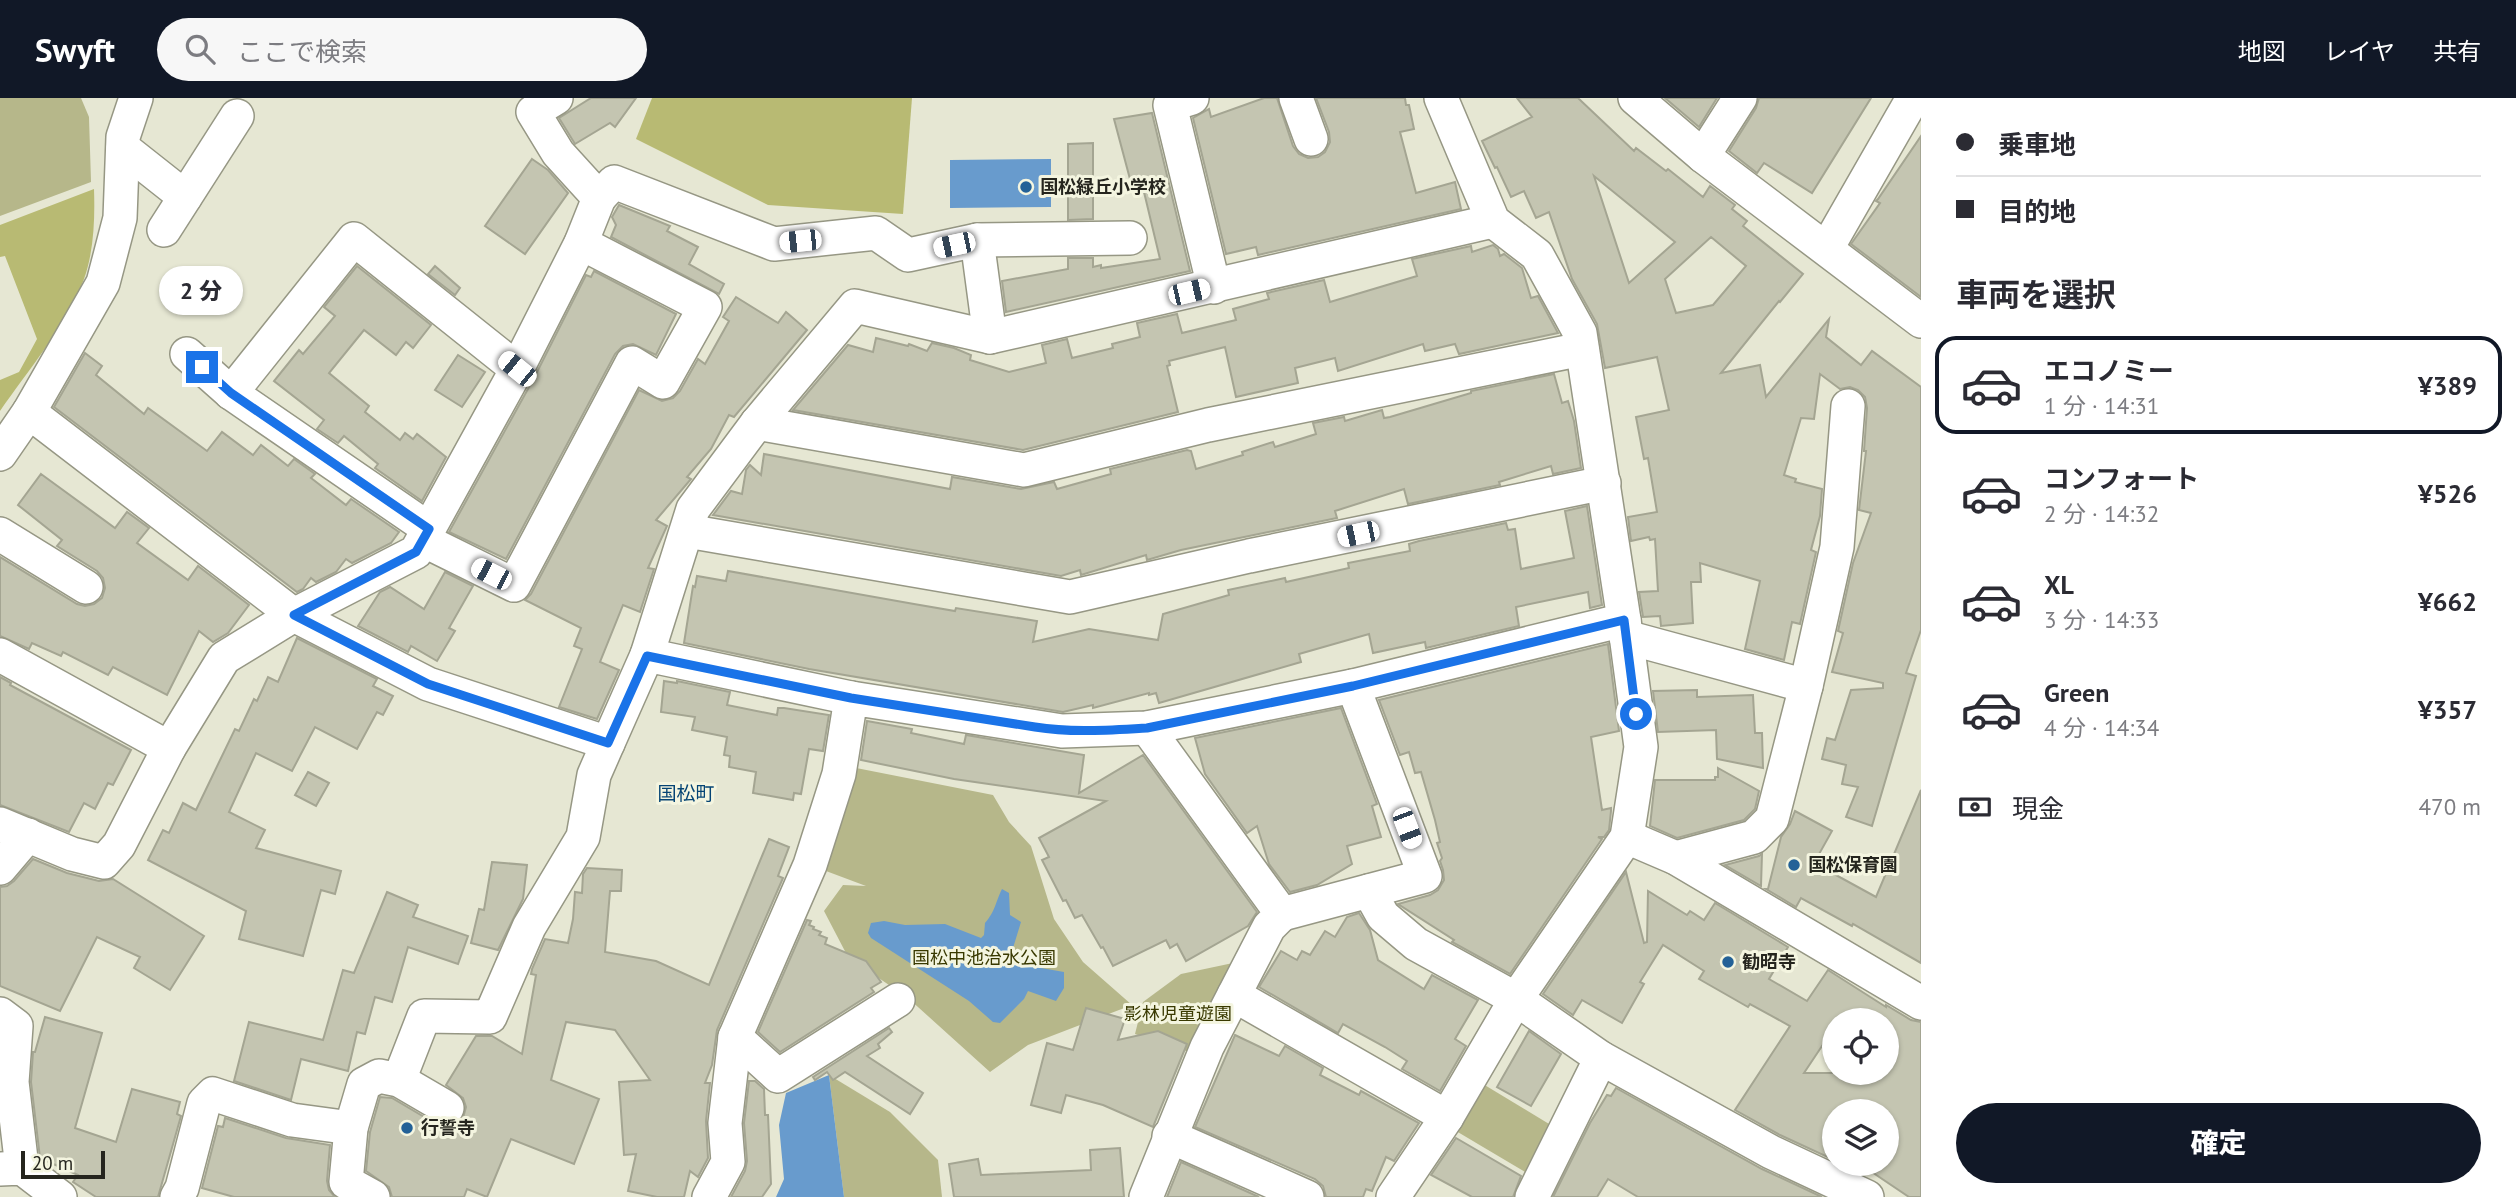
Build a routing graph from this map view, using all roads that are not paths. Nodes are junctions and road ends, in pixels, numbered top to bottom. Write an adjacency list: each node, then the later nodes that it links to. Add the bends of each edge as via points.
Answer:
1 (136, 98): 11 (street)
2 (556, 98): 14 (street, via 533,112 558,153)
3 (1192, 98): 21 (street, via 1170,105)
4 (1296, 98): 10 (street)
5 (1441, 98): 15 (street)
6 (1635, 98): 12 (street)
7 (1740, 98): 12 (street)
8 (1913, 98): 20 (street)
9 (237, 116): 13 (street)
10 (1311, 139)
11 (123, 148): 13 (street); 29 (street, via 120,218 103,283)
12 (1703, 156): 20 (street)
13 (185, 197): 16 (street)
14 (599, 198): 18 (street, via 614,182 774,244 876,233 908,255); 19 (street)
15 (1493, 221): 21 (street); 24 (street, via 1537,255 1580,333)
16 (164, 230)
17 (1130, 238): 18 (street)
18 (977, 240): 23 (street)
19 (581, 243): 26 (street); 35 (street, via 705,307 663,382 632,363 514,585)
20 (1827, 248): 22 (street)
21 (1214, 287): 23 (street)
22 (1921, 321)
23 (990, 337): 30 (street, via 855,306)
24 (1582, 349): 30 (street, via 1208,425 1024,470); 32 (street)
25 (187, 354): 27 (street)
26 (517, 369): 27 (street, via 354,239); 35 (street)
27 (231, 393): 35 (street)
28 (1848, 406): 42 (street, via 1837,547)
29 (29, 412): 31 (street); 37 (street)
30 (757, 423): 33 (street, via 693,509)
31 (0, 454)
32 (1604, 483): 33 (street, via 1070,597); 38 (street)
33 (687, 531): 40 (street)
34 (0, 534): 36 (street)
35 (426, 534): 37 (street, via 416,552)
36 (86, 587)
37 (294, 615): 45 (street, via 428,684); 46 (street, via 224,659)
38 (1625, 629): 41 (street); 42 (street); 48 (street, via 1640,747)
39 (0, 655): 46 (street)
40 (647, 656): 43 (street); 45 (street)
41 (1353, 686): 44 (street); 51 (street, via 1425,876)
42 (1807, 686): 49 (street, via 1772,819 1754,837)
43 (851, 698): 44 (street, via 1062,731); 58 (street, via 839,774 810,864)
44 (1147, 728): 52 (street)
45 (608, 743): 60 (street, via 594,775 583,836 529,927 490,1017 424,1016)
46 (169, 748): 47 (street, via 119,845 104,862)
47 (14, 830): 50 (street)
48 (1626, 837): 49 (street); 54 (street)
49 (1676, 858): 56 (street)
50 (0, 868)
51 (1369, 891): 52 (street); 54 (street, via 1383,916 1416,944)
52 (1282, 914): 53 (street, via 1269,927)
53 (1234, 995): 62 (street); 64 (street)
54 (1516, 999): 59 (street); 62 (street)
55 (898, 1000): 58 (street, via 778,1076)
56 (1921, 1003)
57 (0, 1014): 65 (street, via 16,1026)
58 (735, 1037): 69 (street, via 725,1123 728,1162)
59 (1601, 1058): 73 (street); 74 (street, via 1771,1152)
60 (400, 1080): 61 (street); 63 (street, via 379,1076 363,1084)
61 (447, 1108)
62 (1447, 1117): 72 (street)
63 (351, 1128): 67 (street, via 292,1120 213,1094 204,1103); 68 (street, via 346,1182)
64 (1169, 1136): 70 (street); 71 (street)
65 (11, 1169): 66 (street)
66 (60, 1197)
67 (177, 1197)
68 (373, 1197)
69 (709, 1197)
70 (1146, 1197)
71 (1307, 1197)
72 (1393, 1197)
73 (1532, 1197)
74 (1867, 1197)

